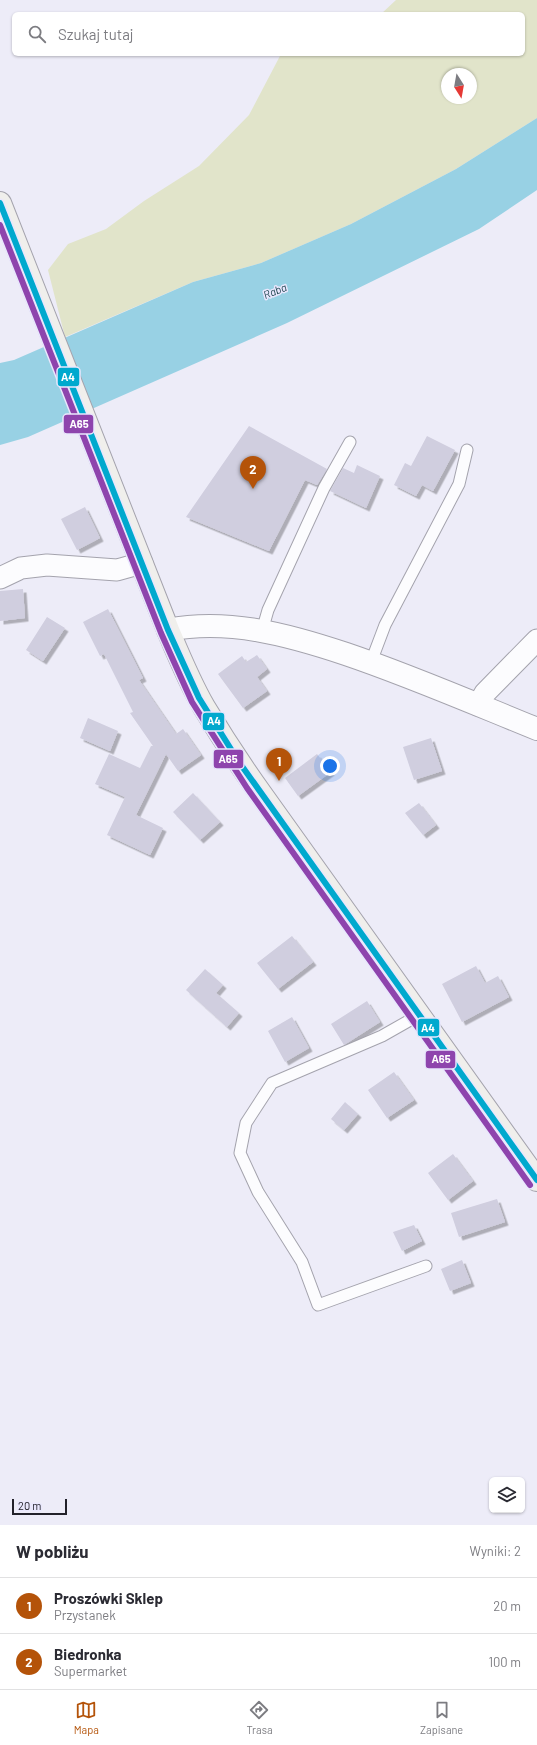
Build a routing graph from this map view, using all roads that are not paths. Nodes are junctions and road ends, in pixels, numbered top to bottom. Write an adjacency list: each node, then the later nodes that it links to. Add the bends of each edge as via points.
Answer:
1 (3, 211): 4 (main road)
2 (350, 442): 7 (lane, via 324,488 268,610)
3 (467, 450): 9 (lane, via 459,484 385,625)
4 (142, 564): 5 (street, via 117,570 47,565 21,568); 6 (main road)
5 (0, 578)
6 (168, 630): 7 (street, via 198,626); 12 (main road, via 203,706 234,755)
7 (262, 631): 9 (street, via 308,641)
8 (537, 640): 10 (street, via 485,693)
9 (371, 662): 10 (street)
10 (478, 705): 11 (street)
11 (537, 729)
12 (419, 1015): 13 (main road); 14 (lane, via 382,1036 272,1083 246,1123 240,1153 258,1192 302,1262 318,1305)
13 (537, 1180)
14 (426, 1266)

